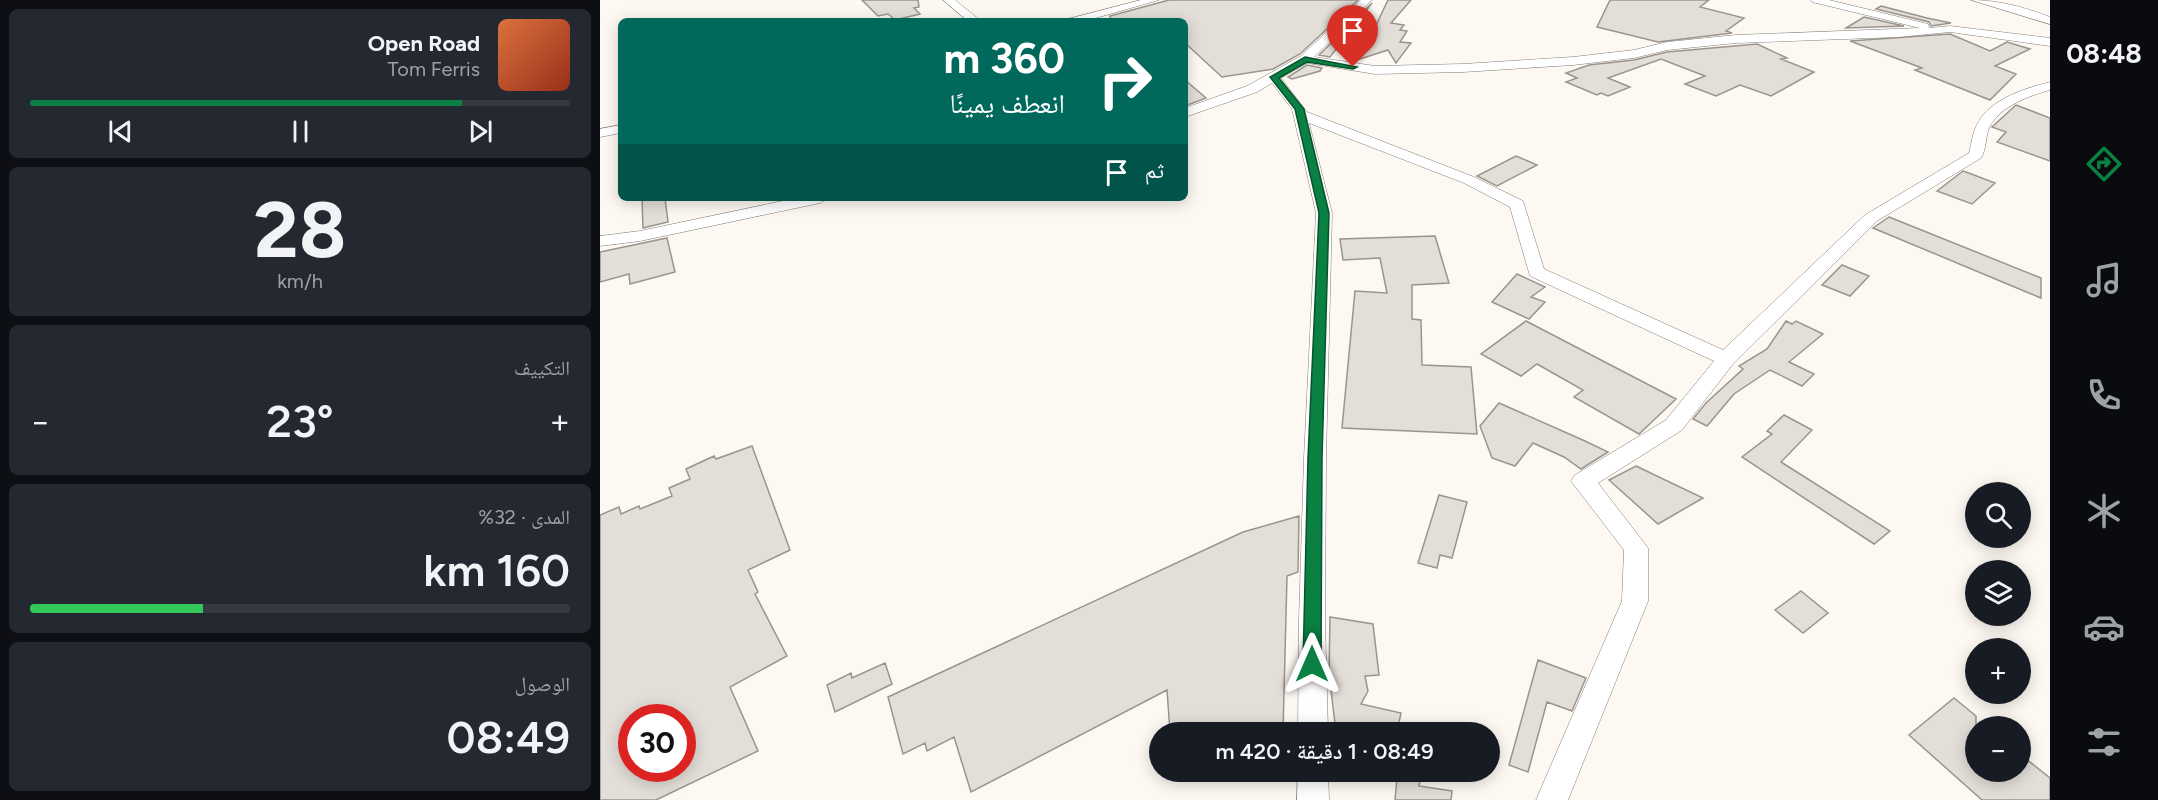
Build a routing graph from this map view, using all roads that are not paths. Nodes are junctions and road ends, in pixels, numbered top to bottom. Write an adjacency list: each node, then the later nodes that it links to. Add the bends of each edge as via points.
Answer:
1 (948, 0): 6 (street)
2 (1154, 0): 7 (street)
3 (1367, 0): 11 (street)
4 (1816, 0): 9 (street)
5 (1976, 0): 8 (street)
6 (971, 18)
7 (1084, 18)
8 (2050, 21)
9 (1938, 30): 10 (street, via 1950,28); 11 (street, via 1736,39 1573,62 1462,68 1375,70)
10 (2050, 42)
11 (1305, 59): 12 (street)
12 (1274, 77): 14 (street); 15 (street)
13 (2050, 86): 20 (street, via 2033,90 1999,109 1984,124 1976,155 1871,218)
14 (1188, 112)
15 (1301, 115): 20 (street, via 1469,180 1517,204 1536,272); 21 (street, via 1324,213 1315,470)
16 (618, 130): 17 (street)
17 (600, 133)
18 (806, 201): 19 (street)
19 (600, 241)
20 (1726, 359): 24 (street, via 1674,425 1583,481 1636,548 1635,601)
21 (1313, 722)
22 (1313, 782): 23 (street)
23 (1313, 800)
24 (1552, 800)

